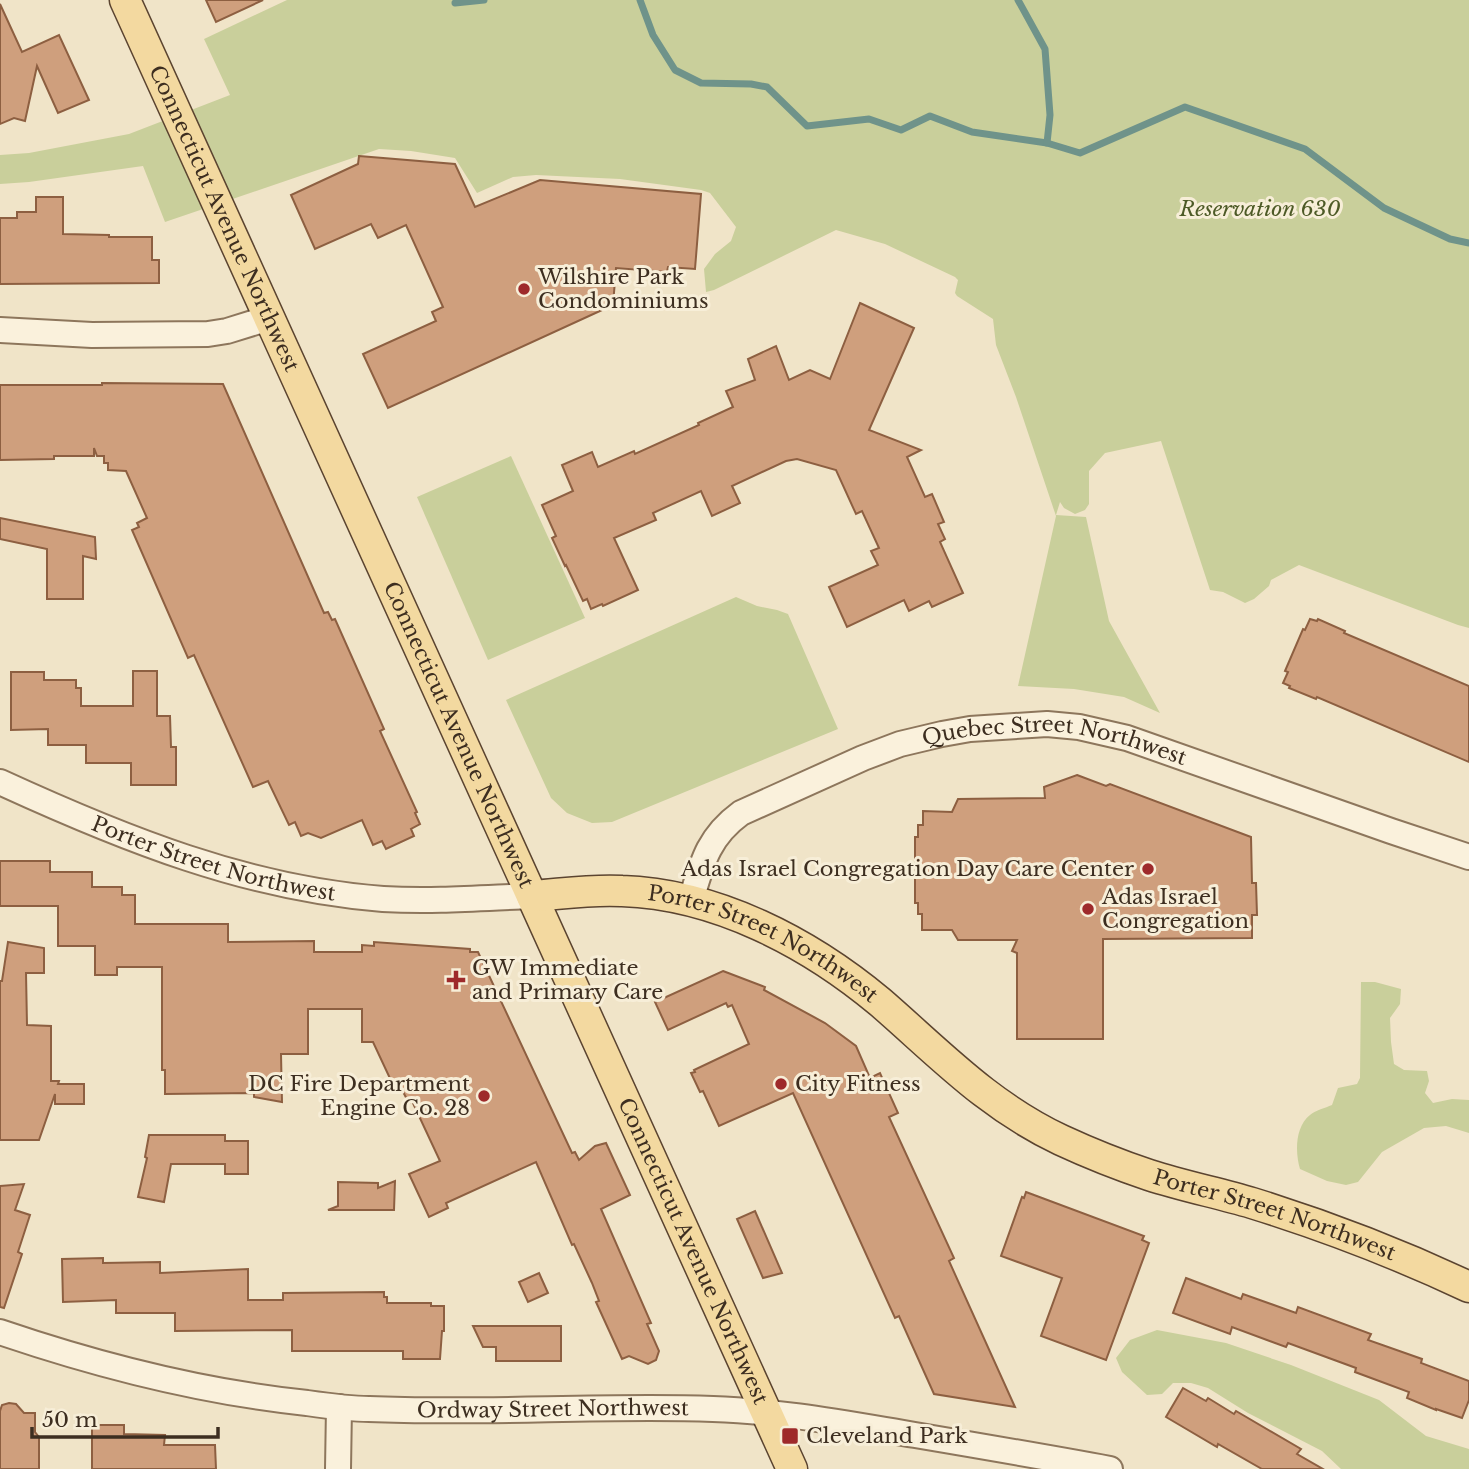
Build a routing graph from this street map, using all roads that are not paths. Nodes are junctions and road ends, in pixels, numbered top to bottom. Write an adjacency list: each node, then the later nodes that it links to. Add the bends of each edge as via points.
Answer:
1 (125, 0): 2 (main road, Connecticut Avenue Northwest)
2 (269, 318): 3 (street, via 208,334); 6 (main road, Connecticut Avenue Northwest)
3 (0, 330)
4 (0, 782): 6 (street, Porter Street Northwest, via 165,851 296,887 383,899)
5 (1469, 857): 7 (street, Quebec Street Northwest, via 1127,738 1079,727 1031,724 961,731 900,744 741,813 709,846)
6 (532, 896): 7 (main road, Porter Street Northwest, via 622,891); 11 (main road, Connecticut Avenue Northwest)
7 (691, 900): 8 (main road, Porter Street Northwest, via 773,932 812,954 879,1002 996,1103 1058,1139 1151,1175 1342,1234)
8 (1469, 1287)
9 (0, 1332): 10 (street, Ordway Street Northwest, via 179,1382)
10 (339, 1407): 11 (street, Ordway Street Northwest); 12 (street)
11 (766, 1413): 13 (main road, Connecticut Avenue Northwest); 14 (street, Ordway Street Northwest)
12 (338, 1469)
13 (792, 1469)
14 (1110, 1469)

